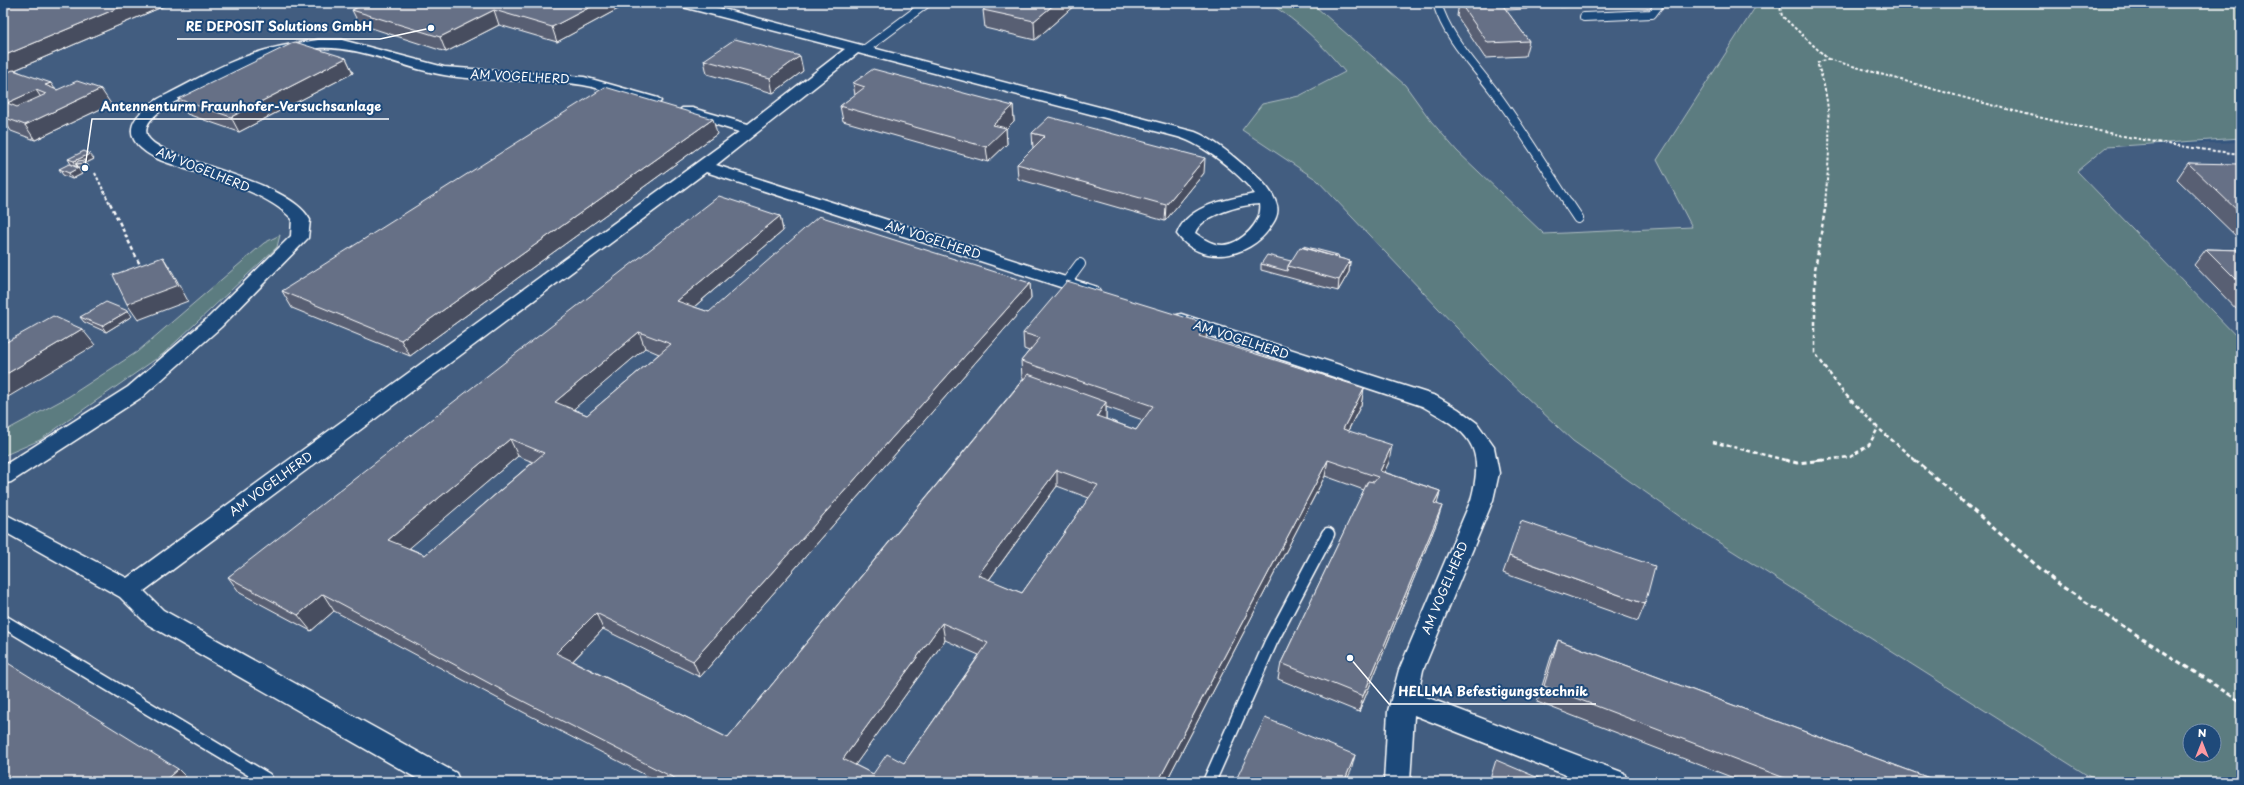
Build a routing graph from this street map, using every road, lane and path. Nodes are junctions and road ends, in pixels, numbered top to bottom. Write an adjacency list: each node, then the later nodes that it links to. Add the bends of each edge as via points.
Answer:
1 (684, 3): 8 (street)
2 (927, 3): 10 (lane, AM VOGELHERD)
3 (1367, 3): 4 (lane)
4 (1398, 3)
5 (1437, 3): 17 (lane, via 1441,17 1463,54 1493,90)
6 (1654, 3): 9 (lane, via 1658,6 1652,14)
7 (1779, 3): 11 (path, via 1782,16)
8 (716, 7): 10 (street)
9 (1584, 17)
10 (860, 49): 12 (street, AM VOGELHERD); 16 (street, via 1191,136 1249,178)
11 (1828, 59): 13 (path, via 2071,126 2200,151); 23 (path, via 1817,63 1825,83 1830,112 1830,138 1825,211 1815,270 1815,352 1842,391)
12 (750, 130): 14 (street, AM VOGELHERD); 25 (street, AM VOGELHERD, via 584,81 444,71 342,44 290,48 254,58 167,100 148,114 141,123 139,137 145,146 160,154 284,201 301,217 303,225 299,238 214,323 135,392)
13 (2241, 154)
14 (704, 166): 20 (street, AM VOGELHERD); 28 (street, AM VOGELHERD)
15 (95, 173): 19 (path)
16 (1266, 197)
17 (1578, 218)
18 (1080, 264): 20 (lane)
19 (144, 273)
20 (1066, 283): 21 (street, AM VOGELHERD)
21 (1111, 297)
22 (1164, 314): 30 (street, AM VOGELHERD, via 1429,401 1463,420 1476,435 1486,454 1488,474 1482,500 1411,670)
23 (1878, 428): 24 (path, via 1869,445 1850,457 1797,463); 31 (path, via 2058,584)
24 (1713, 442)
25 (3, 476)
26 (3, 521): 28 (street)
27 (1328, 534): 34 (lane, via 1270,642)
28 (128, 590): 33 (street, via 154,617)
29 (3, 621): 32 (lane, via 266,779)
30 (1403, 700): 35 (street, AM VOGELHERD); 36 (street)
31 (2241, 702)
32 (263, 782)
33 (447, 782)
34 (1209, 782)
35 (1397, 782)
36 (1615, 782)

